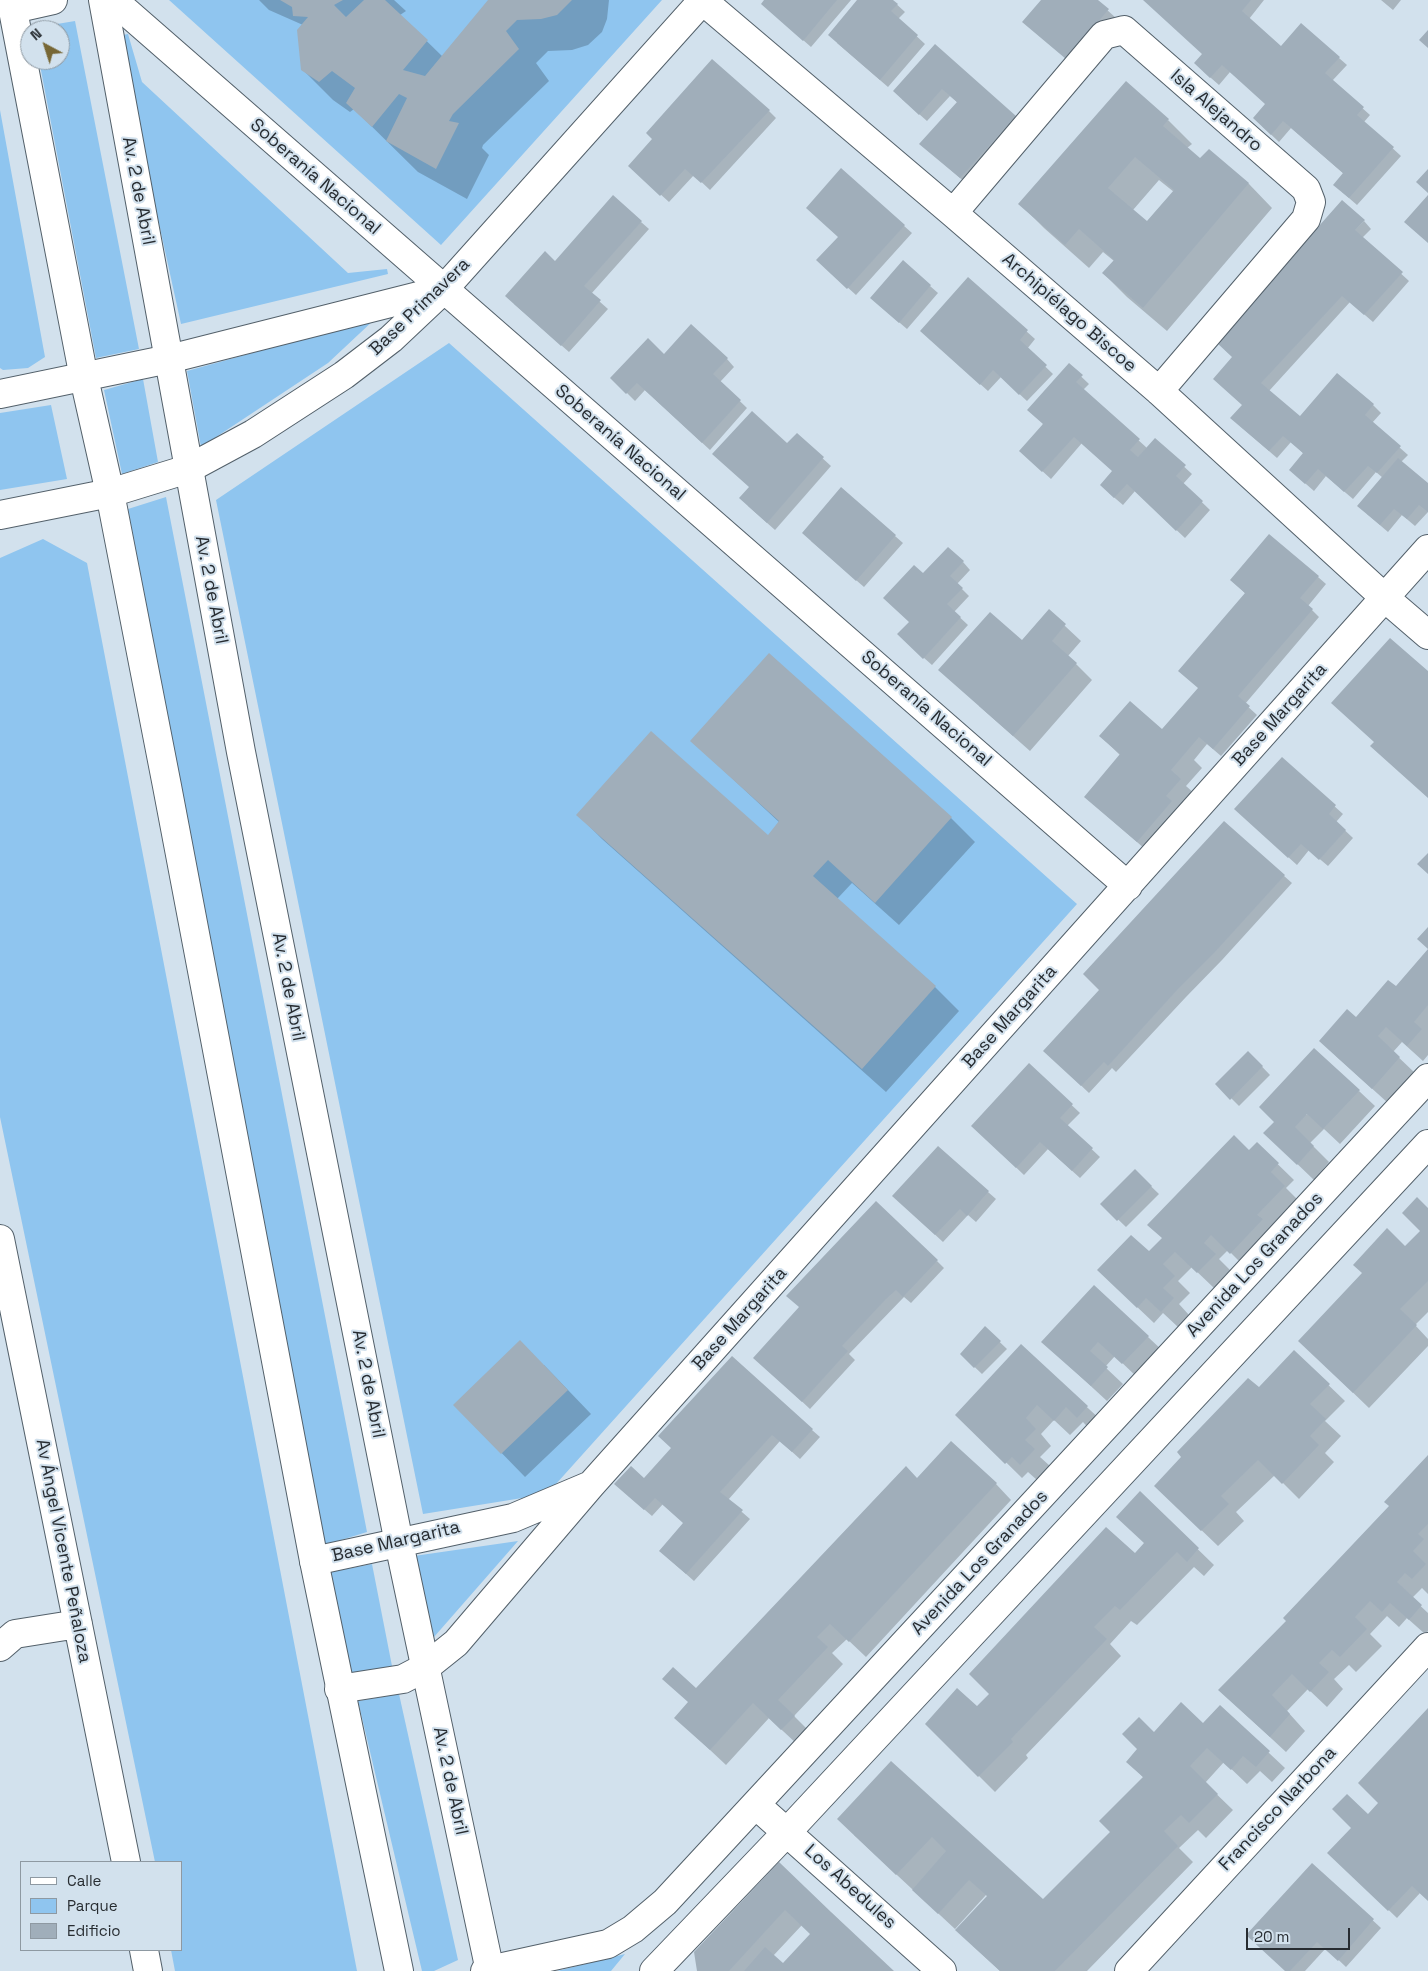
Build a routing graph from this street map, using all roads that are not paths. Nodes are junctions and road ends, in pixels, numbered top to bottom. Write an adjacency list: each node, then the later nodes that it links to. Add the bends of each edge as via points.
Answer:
1 (53, 0): 5 (street)
2 (103, 0): 8 (street, Av. 2 de Abril)
3 (113, 0): 7 (street, Soberanía Nacional)
4 (702, 0): 6 (street, Archipiélago Biscoe); 7 (street, Base Primavera)
5 (12, 4): 9 (street)
6 (953, 213): 10 (street, Archipiélago Biscoe); 10 (street, Isla Alejandro, via 1104,35 1124,30 1306,189 1310,202 1306,219)
7 (443, 290): 8 (street); 12 (street, Base Primavera, via 391,339 344,375 253,434); 18 (street, Soberanía Nacional)
8 (169, 359): 9 (street); 12 (street, Av. 2 de Abril)
9 (84, 378): 11 (street); 13 (street)
10 (1158, 391): 16 (street, Archipiélago Biscoe)
11 (2, 392)
12 (188, 469): 13 (street, Base Primavera); 23 (street, Av. 2 de Abril, via 243,762)
13 (110, 493): 14 (street, Base Primavera); 24 (street)
14 (0, 515)
15 (1428, 549): 16 (street, Base Margarita)
16 (1385, 598): 17 (street, Archipiélago Biscoe); 18 (street, Base Margarita)
17 (1428, 635)
18 (1128, 886): 22 (street, Base Margarita)
19 (1428, 1078): 30 (street, Avenida Los Granados)
20 (1428, 1144): 31 (street)
21 (0, 1239): 25 (street, Av Ángel Vicente Peñaloza)
22 (591, 1485): 23 (street, Base Margarita, via 513,1518); 28 (street, Base Margarita, via 456,1642)
23 (400, 1543): 24 (street, Base Margarita); 28 (street, Av. 2 de Abril)
24 (314, 1561): 29 (street)
25 (78, 1624): 26 (street, via 15,1634); 32 (street, Av Ángel Vicente Peñaloza)
26 (0, 1647)
27 (1428, 1647): 39 (street, Francisco Narbona)
28 (426, 1667): 29 (street, Base Margarita, via 403,1679); 34 (street, Av. 2 de Abril)
29 (339, 1689): 36 (street)
30 (756, 1805): 31 (street, Los Abedules); 34 (street, Avenida Los Granados, via 665,1902 608,1944)
31 (788, 1831): 37 (street); 38 (street, Los Abedules)
32 (126, 1861)
33 (144, 1951): 35 (street)
34 (488, 1970)
35 (148, 1971)
36 (399, 1971)
37 (654, 1971)
38 (942, 1971)
39 (1129, 1971)

